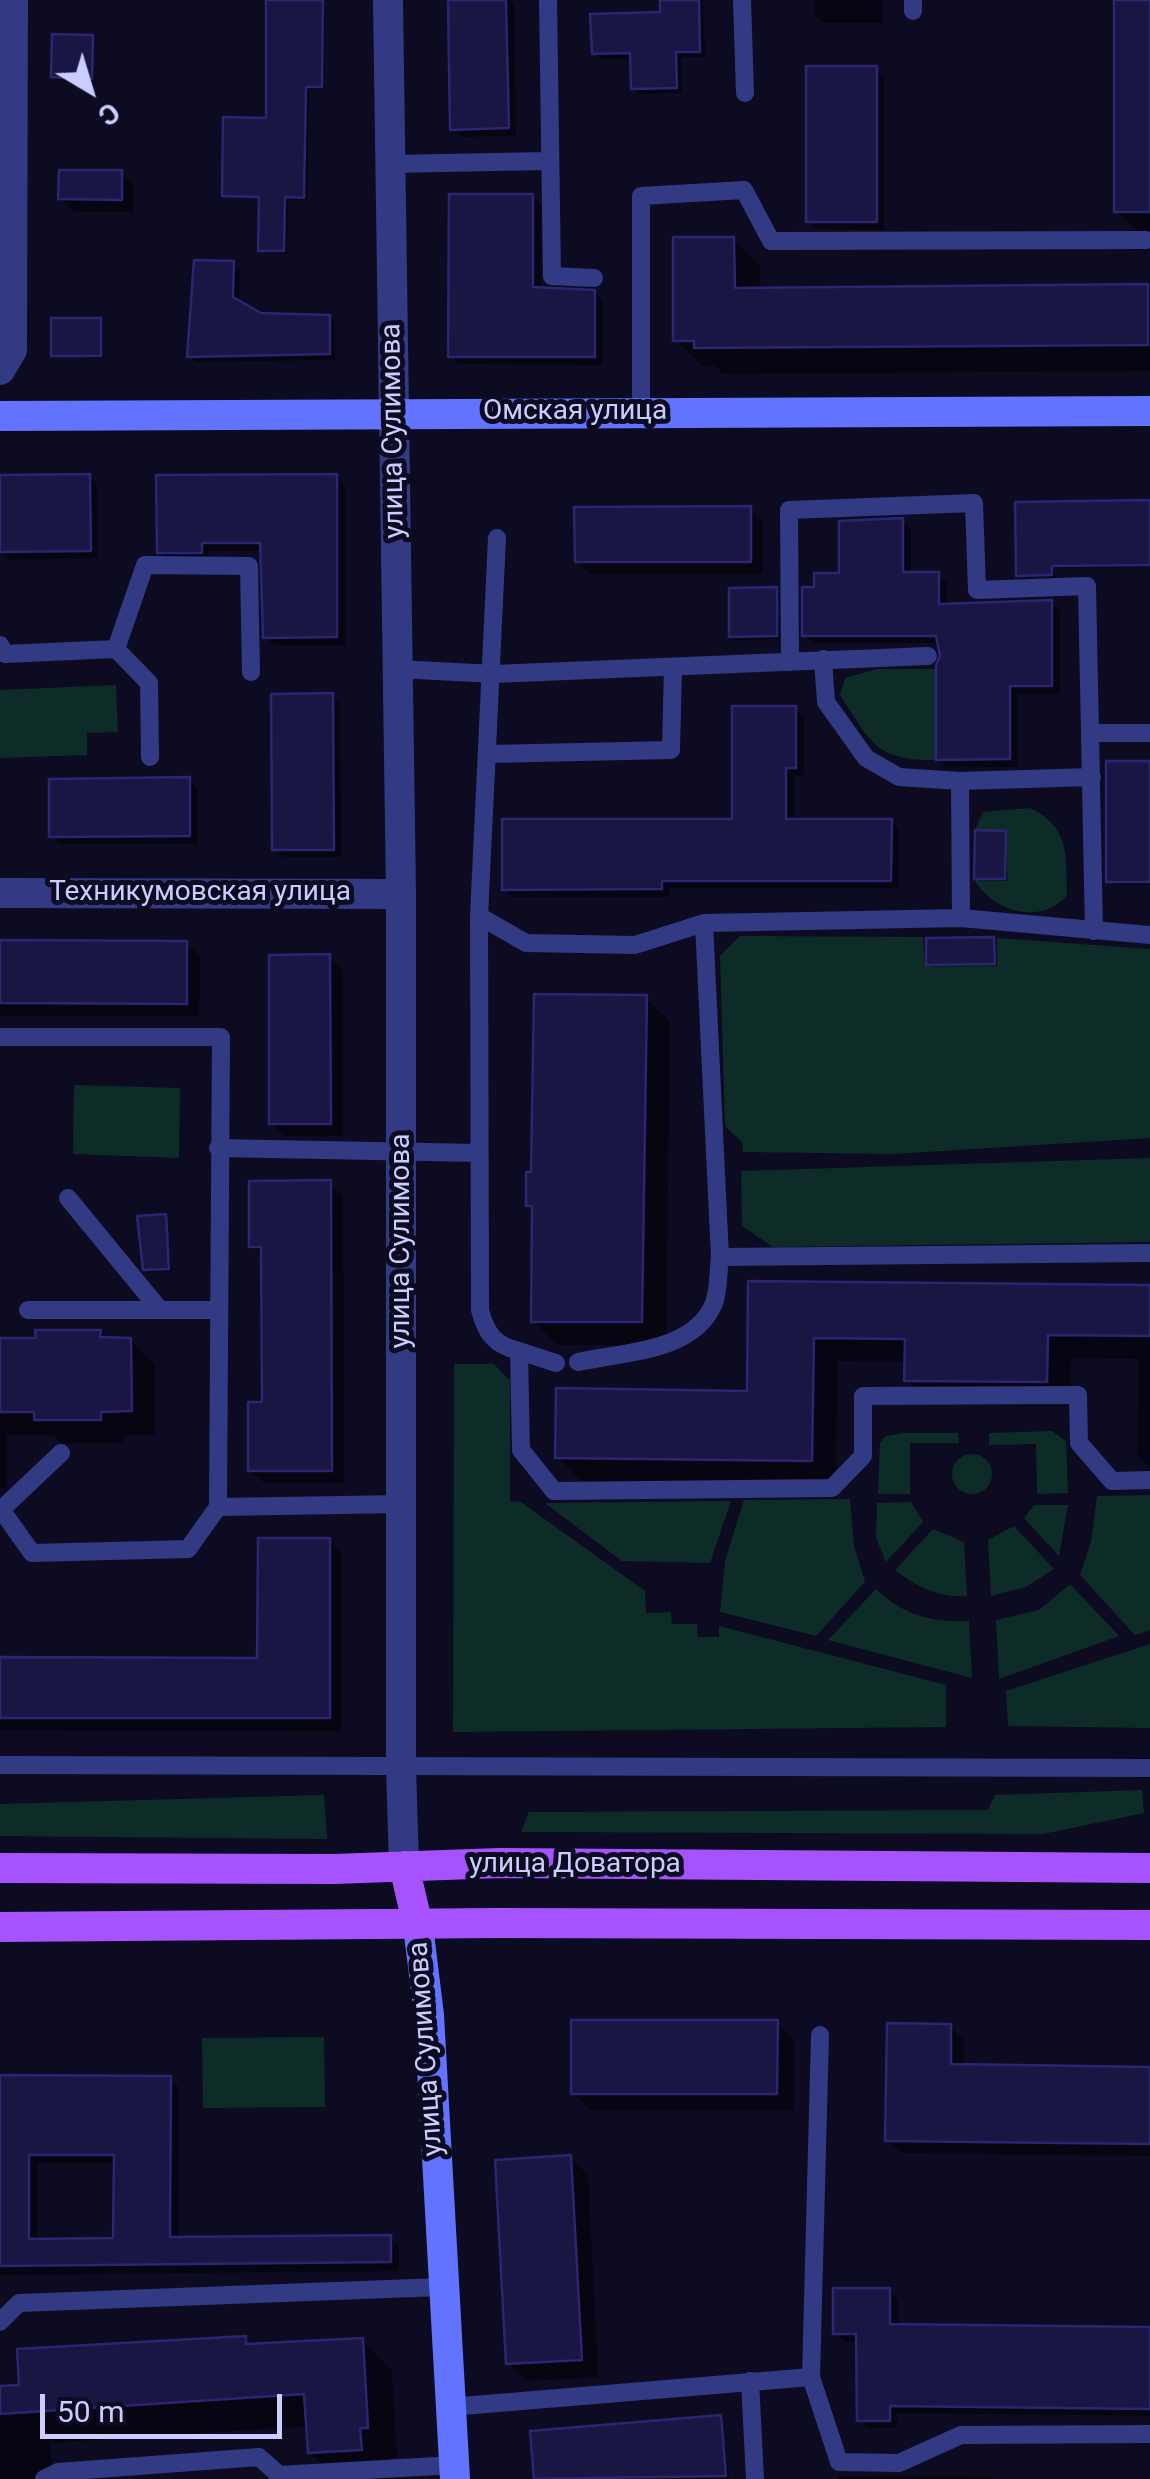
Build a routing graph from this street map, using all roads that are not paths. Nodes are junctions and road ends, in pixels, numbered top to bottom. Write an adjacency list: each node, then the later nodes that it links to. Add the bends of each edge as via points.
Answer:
1 (13, 0): 10 (street, via 12,350)
2 (388, 0): 7 (street, улица Сулимова)
3 (548, 0): 6 (lane)
4 (742, 0): 5 (lane)
5 (745, 93)
6 (548, 162): 7 (lane); 9 (lane, via 552,276)
7 (389, 164): 12 (street, улица Сулимова)
8 (1146, 240): 13 (lane, via 770,241 744,190 641,196)
9 (594, 278)
10 (0, 370)
11 (1150, 411): 13 (street, Омская улица)
12 (394, 412): 13 (street, Омская улица); 14 (street, Омская улица); 22 (street, улица Сулимова)
13 (641, 413)
14 (0, 416)
15 (497, 538): 24 (lane)
16 (0, 645): 17 (lane, via 5,654)
17 (116, 649): 23 (lane, via 145,565 249,566); 28 (lane, via 149,683)
18 (928, 656): 19 (lane)
19 (824, 659): 20 (lane); 30 (lane, via 826,702 866,758 898,777)
20 (790, 662): 21 (lane); 26 (lane, via 789,510 974,503 977,590 1087,586)
21 (674, 667): 24 (lane); 27 (lane, via 671,750)
22 (398, 669): 24 (lane); 32 (street, улица Сулимова)
23 (251, 672)
24 (494, 674): 27 (lane)
25 (1150, 732): 26 (lane)
26 (1090, 733): 29 (lane)
27 (489, 754): 33 (lane)
28 (150, 756)
29 (1092, 777): 30 (lane); 36 (lane)
30 (960, 781): 34 (lane)
31 (0, 893): 32 (street, Техникумовская улица)
32 (401, 894): 40 (street, улица Сулимова)
33 (479, 916): 35 (lane, via 526,944 636,945); 41 (lane)
34 (961, 918): 35 (lane); 36 (lane)
35 (704, 923): 44 (lane)
36 (1094, 931): 37 (lane)
37 (1150, 935)
38 (0, 1037): 39 (lane, via 221,1037)
39 (218, 1148): 40 (lane); 47 (lane)
40 (402, 1152): 41 (lane); 53 (street, улица Сулимова)
41 (478, 1153): 48 (lane, via 480,1310 485,1329 501,1346)
42 (68, 1198): 46 (lane)
43 (1150, 1253): 44 (lane)
44 (720, 1257): 49 (lane, via 715,1300 688,1336)
45 (28, 1310): 46 (lane)
46 (160, 1310): 47 (lane)
47 (219, 1310): 54 (lane)
48 (519, 1351): 50 (lane); 52 (lane, via 521,1450 554,1491 832,1488 864,1456 864,1396 1078,1395 1079,1443 1112,1480)
49 (578, 1362)
50 (556, 1363)
51 (60, 1453): 55 (lane)
52 (1150, 1480)
53 (402, 1504): 54 (lane); 57 (street, улица Сулимова)
54 (218, 1506): 55 (lane, via 188,1549 32,1553)
55 (1, 1508)
56 (0, 1765): 57 (lane)
57 (400, 1768): 58 (lane); 59 (street, улица Сулимова)
58 (1150, 1768)
59 (404, 1866): 60 (main road, улица Доватора); 61 (main road, улица Доватора); 63 (main road, улица Сулимова)
60 (0, 1868)
61 (1150, 1868)
62 (1150, 1925): 63 (main road, улица Доватора)
63 (418, 1926): 64 (main road, улица Доватора); 66 (street, улица Сулимова, via 429,2015)
64 (0, 1928)
65 (820, 2035): 68 (lane)
66 (441, 2287): 67 (lane, via 19,2303); 70 (street, улица Сулимова)
67 (0, 2322)
68 (811, 2377): 69 (lane); 71 (lane, via 839,2462 899,2463 961,2435)
69 (750, 2381): 70 (lane); 76 (lane)
70 (450, 2407): 72 (street, улица Сулимова)
71 (1150, 2434)
72 (454, 2472): 74 (lane)
73 (112, 2473): 74 (lane, via 259,2457 279,2475); 75 (lane, via 58,2472)
74 (398, 2473)
75 (44, 2479)
76 (755, 2479)

